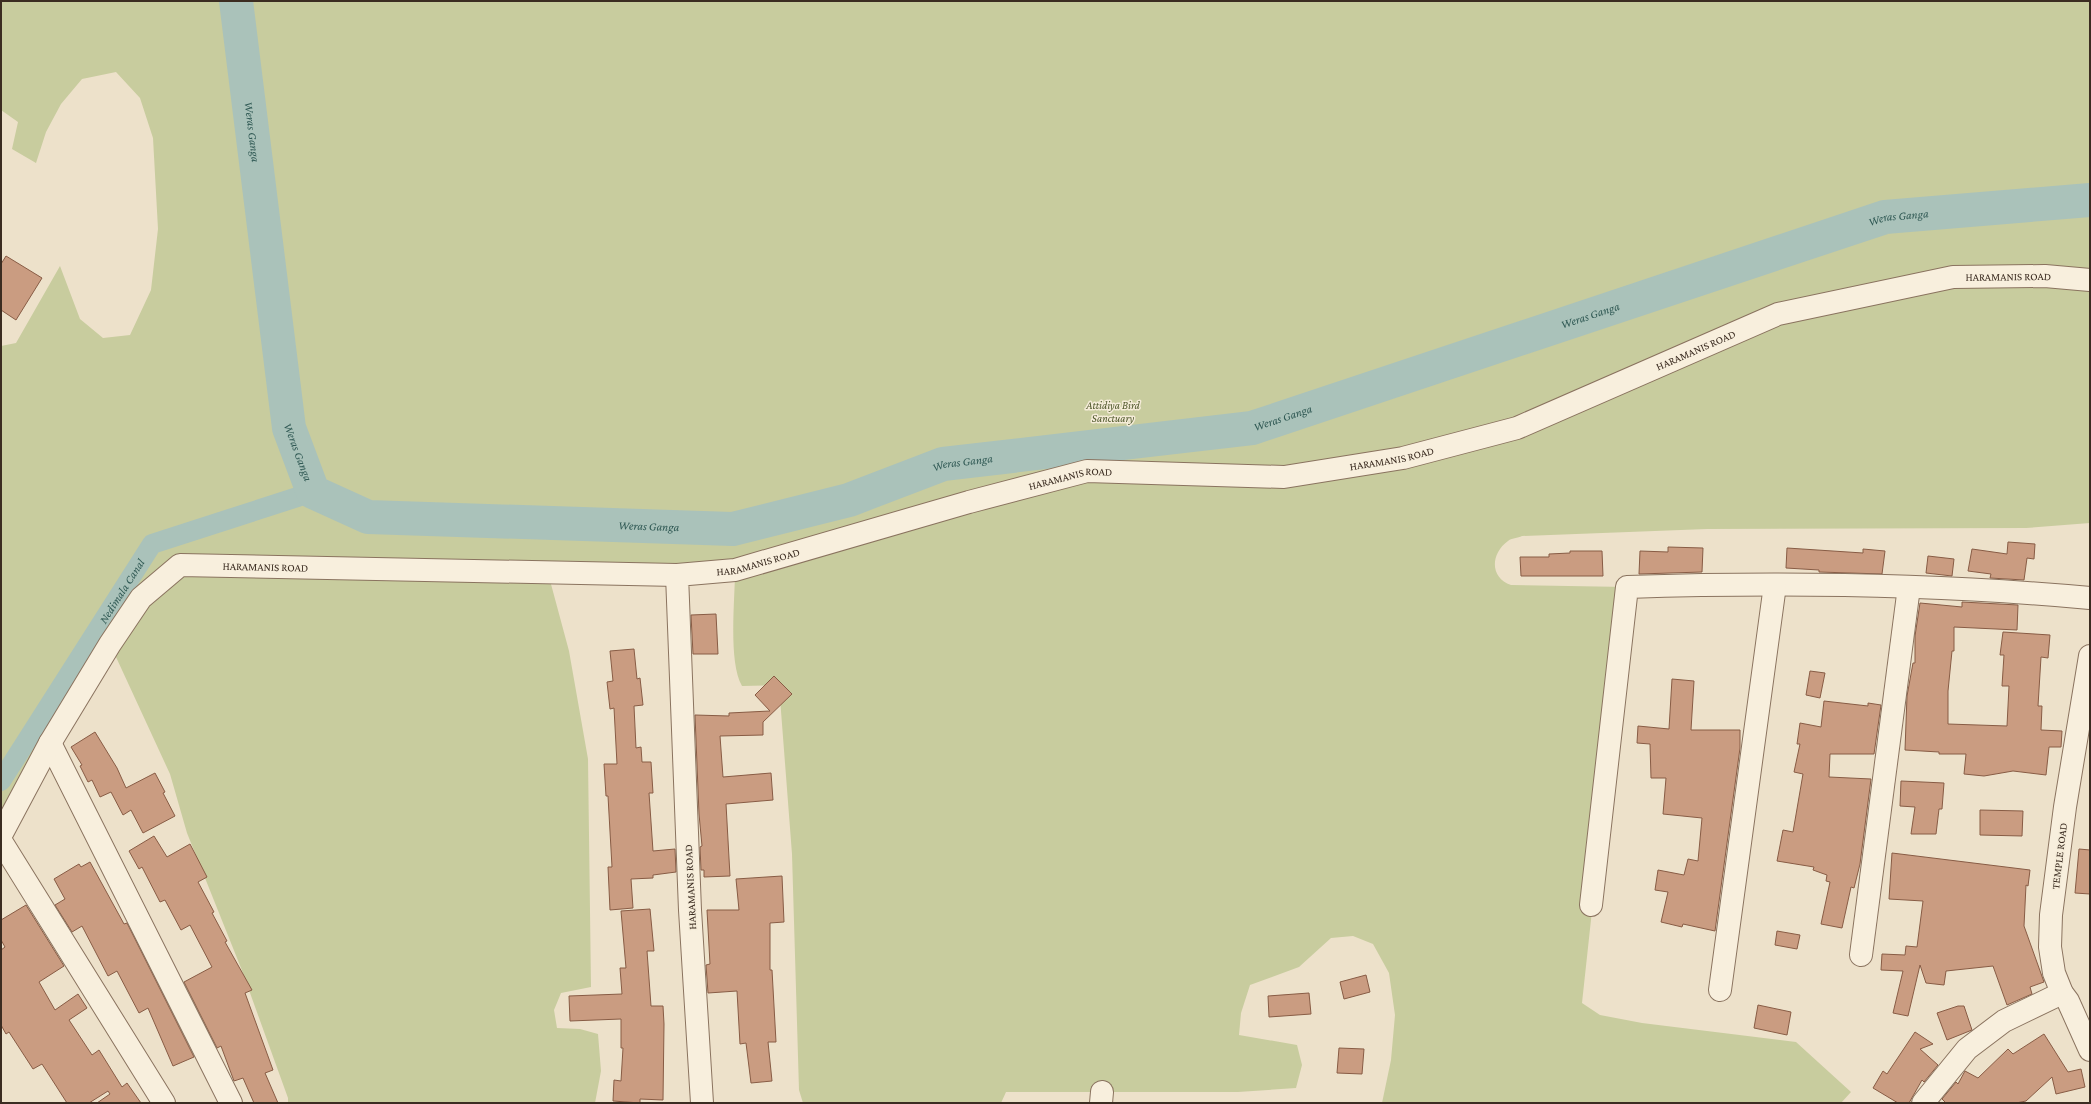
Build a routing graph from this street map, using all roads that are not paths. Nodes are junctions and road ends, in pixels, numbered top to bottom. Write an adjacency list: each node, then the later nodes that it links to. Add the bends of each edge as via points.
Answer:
1 (2090, 280): 2 (street, HARAMANIS ROAD, via 2044,276 1953,277 1778,314 1517,428 1403,458 1284,477 1087,471 969,502 735,570)
2 (677, 575): 7 (street, HARAMANIS ROAD, via 180,565 141,598); 17 (street, HARAMANIS ROAD, via 690,902)
3 (1775, 585): 4 (street); 10 (street, via 1626,586); 12 (street)
4 (1909, 587): 5 (street, via 2005,590); 11 (street)
5 (2090, 598)
6 (2090, 656): 13 (street, TEMPLE ROAD, via 2065,807 2051,915 2050,947 2054,973)
7 (50, 743): 8 (street, HARAMANIS ROAD); 16 (street)
8 (1, 834)
9 (1, 841): 15 (street)
10 (1591, 905)
11 (1861, 955)
12 (1720, 990)
13 (2062, 993): 14 (street, TEMPLE ROAD); 18 (street, via 2004,1021 1967,1049)
14 (2090, 1050)
15 (164, 1103)
16 (231, 1103)
17 (702, 1103)
18 (1923, 1103)

